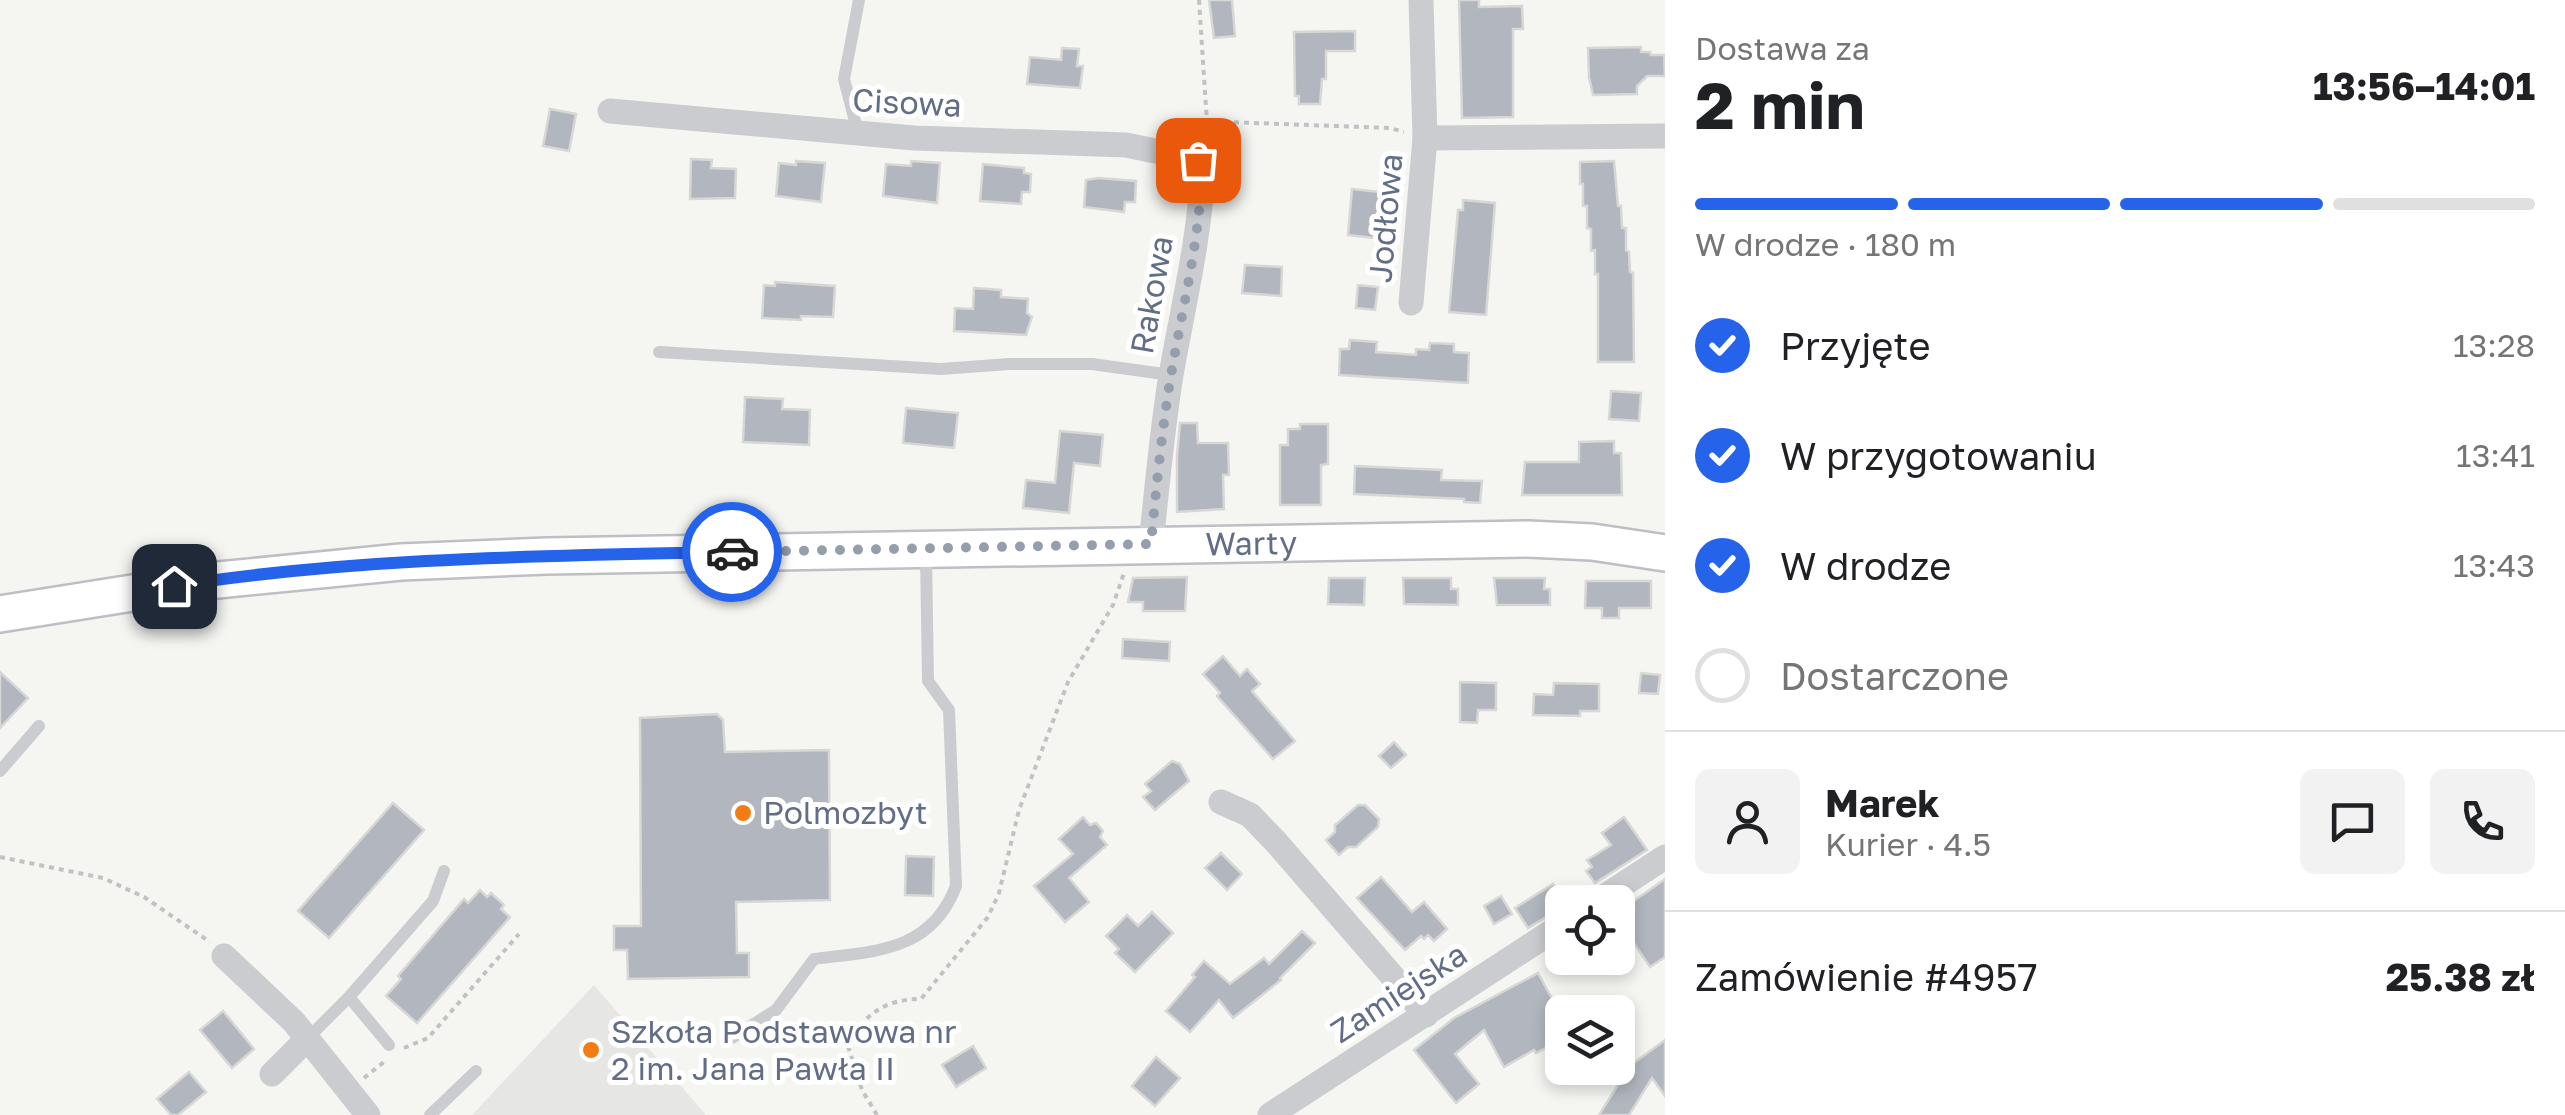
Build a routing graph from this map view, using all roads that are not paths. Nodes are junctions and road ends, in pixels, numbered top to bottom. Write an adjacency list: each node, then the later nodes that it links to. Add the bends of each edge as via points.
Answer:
1 (858, 0): 4 (lane, via 844,79)
2 (1422, 0): 6 (street, Jodłowa)
3 (610, 111): 4 (street, Cisowa)
4 (858, 133): 7 (street, Cisowa)
5 (1665, 136): 6 (street)
6 (1425, 138): 8 (street, Jodłowa)
7 (1203, 148): 10 (street, Rakowa, via 1192,265)
8 (1411, 302)
9 (659, 352): 10 (lane, via 941,369 1092,364)
10 (1171, 375): 11 (street, Rakowa)
11 (1151, 544): 12 (main road, Warty); 13 (main road, Warty, via 1528,538)
12 (926, 549): 14 (main road, Warty, via 401,562 208,580); 26 (lane, via 928,681 950,710 956,886 938,921 911,941 814,959 776,1010)
13 (1665, 553)
14 (0, 614)
15 (39, 726): 16 (lane)
16 (0, 771)
17 (1221, 802): 24 (street, via 1250,814)
18 (1665, 857): 20 (street)
19 (444, 871): 23 (lane, via 434,902)
20 (1622, 885)
21 (1545, 936): 24 (street, Zamiejska)
22 (224, 956): 25 (street)
23 (349, 997): 25 (lane); 27 (lane)
24 (1426, 1015): 32 (street, Zamiejska)
25 (301, 1030): 29 (street); 30 (street)
26 (732, 1038)
27 (388, 1045)
28 (476, 1071): 31 (lane)
29 (272, 1074)
30 (368, 1115)
31 (430, 1115)
32 (1270, 1115)

